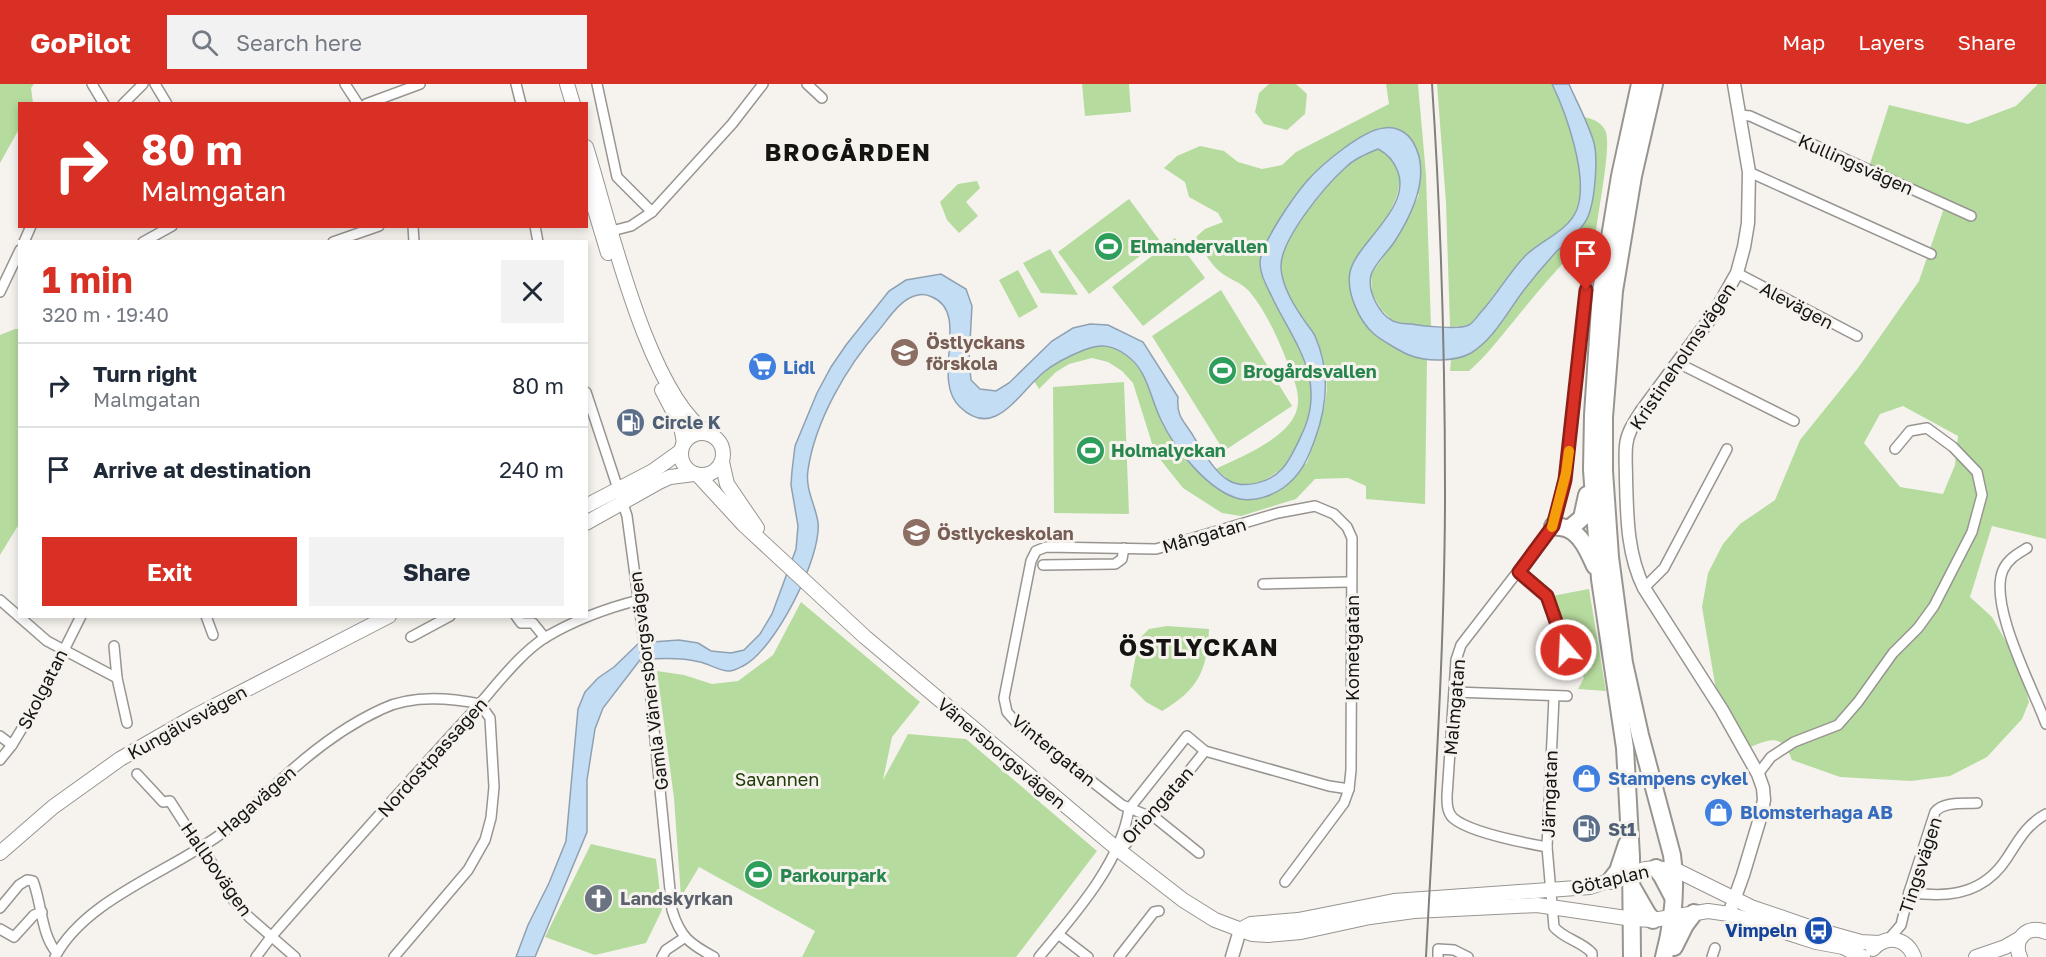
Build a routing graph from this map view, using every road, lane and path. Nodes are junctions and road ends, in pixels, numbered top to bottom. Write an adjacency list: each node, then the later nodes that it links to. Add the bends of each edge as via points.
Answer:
1 (92, 84): 16 (street)
2 (143, 84): 17 (street)
3 (155, 84): 18 (street)
4 (345, 84): 19 (street)
5 (420, 84): 20 (street)
6 (516, 84): 21 (street)
7 (558, 84): 22 (main road)
8 (567, 84): 23 (main road)
9 (597, 84): 28 (street, via 617,177)
10 (763, 84): 28 (street)
11 (807, 84): 15 (street)
12 (1640, 84): 49 (highway, via 1601,292)
13 (1654, 84): 110 (highway, via 1633,176 1614,291 1604,471 1624,663)
14 (1734, 84): 24 (street, Kristineholmsvägen)
15 (822, 98)
16 (103, 102)
17 (125, 102)
18 (166, 102)
19 (357, 102)
20 (371, 102)
21 (520, 102)
22 (563, 102)
23 (572, 102)
24 (1740, 115): 26 (street, Kristineholmsvägen); 29 (street, Kullingsvägen, via 1750,116)
25 (588, 155): 32 (main road)
26 (1749, 172): 36 (street); 37 (street, Kristineholmsvägen, via 1748,223)
27 (588, 185): 32 (main road)
28 (652, 212): 32 (street, via 631,226)
29 (1971, 216)
30 (168, 228): 33 (street)
31 (373, 228): 34 (street)
32 (607, 232): 44 (main road, via 655,359 684,408); 45 (main road, via 633,331 681,426)
33 (147, 240)
34 (339, 240)
35 (18, 253): 39 (street)
36 (1931, 254)
37 (1737, 273): 40 (street, Alevägen); 41 (street, Kristineholmsvägen)
38 (1587, 277): 56 (street, Malmgatan)
39 (0, 292)
40 (1857, 336)
41 (1678, 363): 43 (street); 66 (street, Kristineholmsvägen, via 1641,412 1626,445 1631,555)
42 (589, 408): 51 (street, Gamla Vänersborgsvägen)
43 (1794, 421)
44 (709, 435): 45 (main road, via 695,434); 48 (main road, via 721,445)
45 (682, 447): 50 (main road, via 685,467); 51 (main road, via 653,471)
46 (1727, 449): 66 (street, via 1664,568)
47 (1895, 449): 97 (street, via 1910,431 1927,428 1977,472 1982,495 1972,532 1929,613 1838,725 1794,742 1771,757)
48 (722, 462): 50 (main road, via 712,473); 60 (main road, Vänersborgsvägen, via 732,493)
49 (1592, 470): 56 (highway, via 1582,518); 63 (highway)
50 (696, 474): 52 (main road, via 659,482); 60 (main road, Vänersborgsvägen)
51 (619, 488): 52 (street, Gamla Vänersborgsvägen); 53 (main road)
52 (624, 503): 55 (main road); 68 (street, Gamla Vänersborgsvägen)
53 (588, 505)
54 (1334, 514): 57 (street, Mångatan, via 1315,506 1156,549); 98 (street, Kometgatan, via 1352,537)
55 (588, 522)
56 (1561, 527): 62 (street, Malmgatan); 63 (highway, via 1587,548)
57 (1124, 548): 59 (street, Mångatan, via 1046,547); 61 (street, via 1122,560 1115,564)
58 (2027, 548): 91 (street, via 2012,556 2003,570 2001,607)
59 (1036, 551): 100 (street, Vintergatan, via 1030,561 1004,706 1015,721)
60 (778, 556): 106 (main road, Vänersborgsvägen, via 933,696)
61 (1043, 565)
62 (1519, 572): 84 (street, via 1547,596); 86 (street, Malmgatan, via 1461,645)
63 (1600, 579): 103 (highway, via 1625,748)
64 (1348, 582): 65 (street)
65 (1263, 584)
66 (1644, 588): 97 (street, Kristineholmsvägen)
67 (0, 600): 69 (street)
68 (639, 600): 70 (street, Nordostpassagen); 133 (street, Gamla Vänersborgsvägen, via 672,910)
69 (18, 616)
70 (588, 616)
71 (20, 618): 83 (street)
72 (80, 618): 83 (street, Skolgatan)
73 (208, 618): 79 (street)
74 (385, 618): 107 (main road, Kungälvsvägen, via 120,759 53,807)
75 (446, 618): 80 (street)
76 (517, 618): 78 (street, via 521,623)
77 (584, 618): 81 (street, Nordostpassagen)
78 (534, 620): 81 (street)
79 (213, 635)
80 (411, 637)
81 (545, 638): 89 (street, Nordostpassagen)
82 (114, 646): 85 (street)
83 (63, 650): 85 (street); 93 (street, Skolgatan)
84 (1572, 668)
85 (117, 678): 90 (street)
86 (1454, 692): 88 (street); 105 (street, Malmgatan, via 1449,811 1468,826)
87 (1567, 696): 88 (street)
88 (1554, 697): 105 (street, Järngatan)
89 (480, 704): 104 (street, Hagavägen, via 415,700 383,708 329,740 223,832); 132 (street, Nordostpassagen); 142 (street, via 490,718 494,787 485,840 468,870)
90 (127, 723)
91 (2046, 724)
92 (0, 736): 93 (street)
93 (12, 745): 95 (street, Skolgatan)
94 (1205, 751): 98 (street, Oriongatan); 100 (street, Oriongatan, via 1187,736); 102 (street, Oriongatan)
95 (0, 760)
96 (137, 774): 104 (street, Hallbovägen, via 163,802 170,801)
97 (1758, 774): 117 (street, Kristineholmsvägen, via 1764,800)
98 (1349, 789): 113 (street, via 1338,813)
99 (1977, 803): 115 (street, Tingsvägen, via 1947,805 1935,812)
100 (1130, 809): 102 (street, Vintergatan); 106 (street, Oriongatan)
101 (2046, 814): 115 (street, via 2036,819 2005,861 1976,888 1948,896)
102 (1152, 816): 106 (street, Oriongatan, via 1141,823 1126,844); 108 (street, Vintergatan)
103 (1630, 835): 111 (highway); 112 (highway)
104 (200, 847): 132 (street, Hallbovägen, via 234,901); 139 (street, Hagavägen, via 95,911 71,933)
105 (1547, 847): 114 (street, Järngatan)
106 (1116, 848): 129 (main road, Vänersborgsvägen, via 1205,916); 131 (street)
107 (0, 853)
108 (1199, 853)
109 (1656, 868): 110 (main road, Götaplan); 112 (main road, Götaplan); 116 (highway)
110 (1674, 870): 116 (highway); 117 (main road, Götaplan)
111 (1611, 880): 112 (main road, Götaplan); 114 (main road, Götaplan, via 1590,887)
112 (1631, 880): 125 (highway); 126 (highway)
113 (1285, 882)
114 (1551, 891): 119 (street, Järngatan); 129 (main road, via 1394,901 1298,920 1251,924)
115 (1909, 892): 127 (street, Tingsvägen)
116 (1674, 899): 124 (highway)
117 (1734, 900): 123 (street, Kristineholmsvägen); 135 (main road, Götaplan, via 1839,937 1861,942)
118 (0, 908): 121 (street, via 27,879 33,881)
119 (1553, 908): 125 (main road, Vänersborgsvägen); 129 (main road, Vänersborgsvägen, via 1537,905 1395,913 1281,934); 150 (street, Järngatan, via 1554,927 1586,947)
120 (1159, 911): 147 (street, via 1154,912)
121 (42, 912): 128 (street, via 34,915 14,937); 139 (street)
122 (1694, 913): 123 (main road); 124 (main road); 152 (highway)
123 (1729, 914): 136 (main road)
124 (1673, 916): 126 (main road); 152 (highway)
125 (1633, 920): 126 (main road); 151 (highway)
126 (1653, 920)
127 (1900, 925): 135 (street, Tingsvägen); 137 (street, Tingsvägen)
128 (0, 929)
129 (1240, 930): 148 (street)
130 (2044, 930): 134 (main road, via 2028,931)
131 (1058, 934): 145 (street); 146 (street)
132 (271, 937): 140 (street, Nordostpassagen); 141 (street, Hallbovägen)
133 (684, 938): 143 (street); 144 (street)
134 (2019, 939): 157 (main road); 158 (main road)
135 (1884, 941): 137 (main road, Götaplan, via 1898,940); 155 (main road)
136 (1816, 942): 153 (main road); 154 (main road, via 1843,947)
137 (1910, 950): 156 (main road, Götaplan)
138 (1438, 953): 149 (street, via 1454,950)
139 (56, 955)
140 (256, 957)
141 (295, 957)
142 (394, 957)
143 (662, 957)
144 (714, 957)
145 (1040, 957)
146 (1088, 957)
147 (1119, 957)
148 (1232, 957)
149 (1468, 957)
150 (1592, 957)
151 (1632, 957)
152 (1665, 957)
153 (1848, 957)
154 (1863, 957)
155 (1869, 957)
156 (1924, 957)
157 (1976, 957)
158 (2020, 957)

